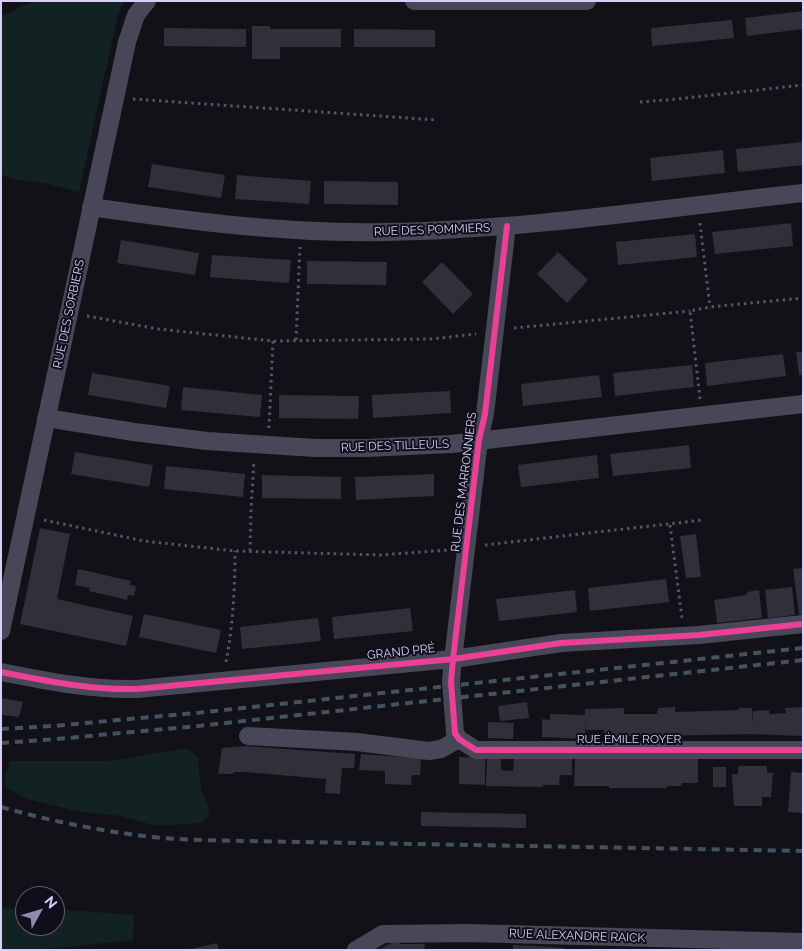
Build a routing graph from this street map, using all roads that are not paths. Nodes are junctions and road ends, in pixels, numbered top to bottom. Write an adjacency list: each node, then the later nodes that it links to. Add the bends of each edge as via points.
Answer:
1 (147, 1): 5 (street, RUE DES SORBIERS, via 132,25)
2 (414, 1): 3 (street)
3 (587, 1)
4 (803, 194): 6 (street, RUE DES POMMIERS)
5 (91, 207): 6 (street, RUE DES POMMIERS, via 210,224 301,231 384,232); 8 (street, RUE DES SORBIERS)
6 (507, 226): 9 (street, RUE DES MARRONNIERS, via 485,414)
7 (803, 404): 9 (street, RUE DES TILLEULS)
8 (46, 418): 9 (street, RUE DES TILLEULS, via 170,437 261,445 367,448); 11 (street, RUE DES SORBIERS)
9 (479, 440): 12 (street, RUE DES MARRONNIERS)
10 (803, 624): 12 (street, GRAND PRÉ, via 561,643)
11 (1, 631)
12 (452, 658): 13 (street, GRAND PRÉ, via 118,690 72,686); 15 (street, RUE DES MARRONNIERS, via 455,733)
13 (1, 672)
14 (248, 736): 15 (street, via 357,742 429,751 441,749)
15 (459, 739): 16 (street, RUE ÉMILE ROYER, via 476,750)
16 (803, 750)
17 (803, 942): 18 (street, RUE ALEXANDRE RAICK)
18 (604, 943): 19 (street, RUE ALEXANDRE RAICK, via 469,933 383,934)
19 (356, 950)

